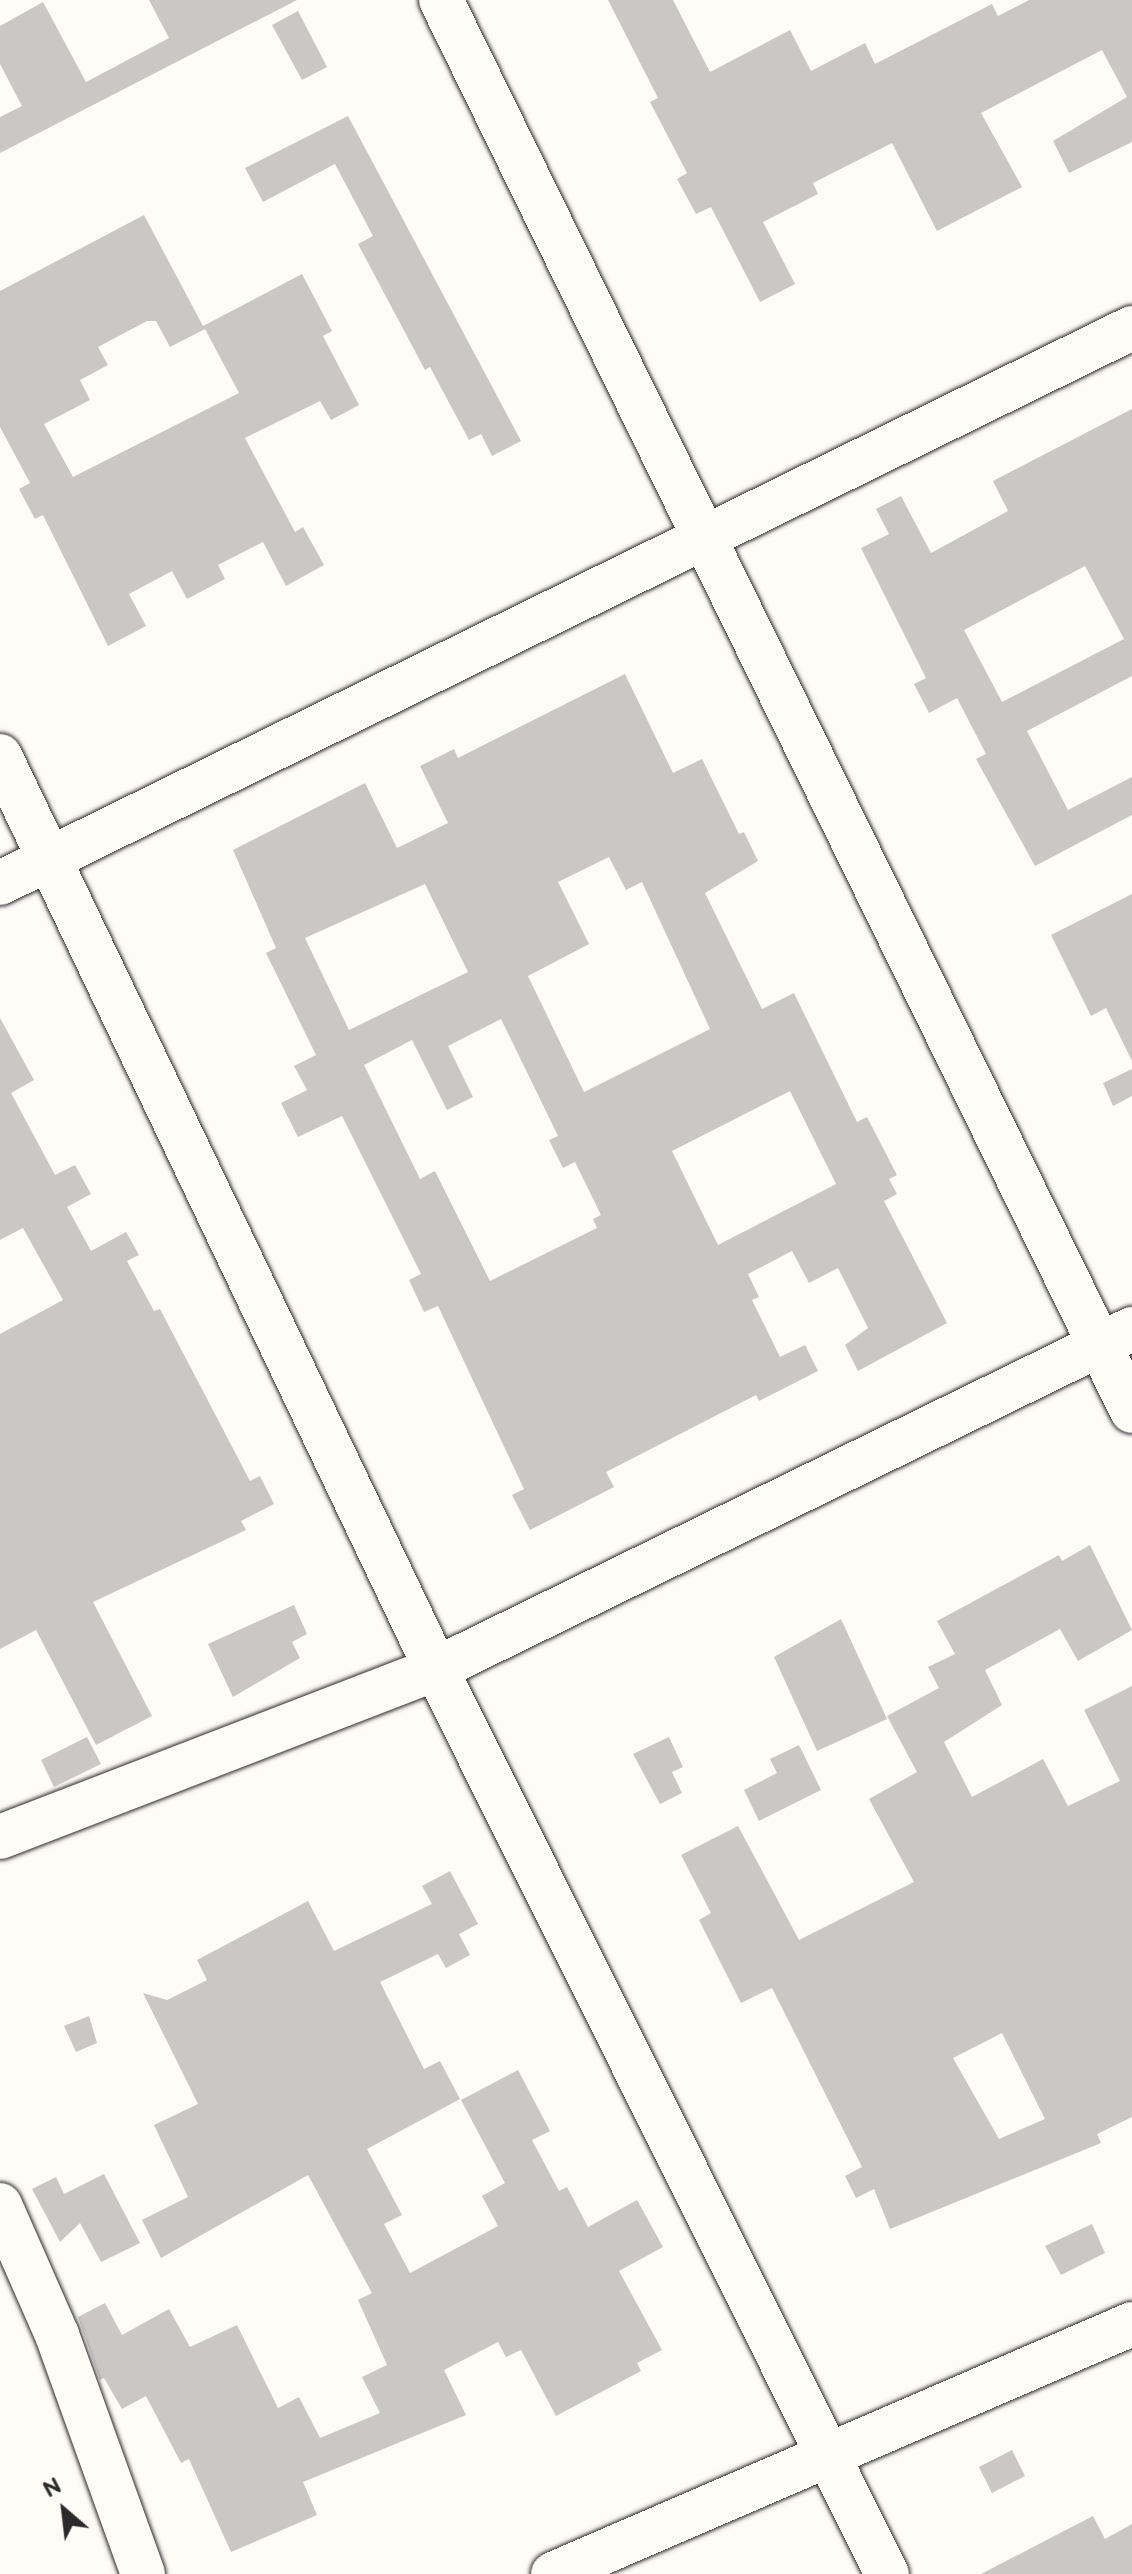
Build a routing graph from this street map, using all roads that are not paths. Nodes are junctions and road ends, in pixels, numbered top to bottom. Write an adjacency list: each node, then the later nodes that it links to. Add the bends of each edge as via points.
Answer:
1 (441, 0): 3 (street)
2 (1132, 328): 3 (street)
3 (705, 537): 5 (street); 7 (street)
4 (0, 756): 5 (street)
5 (50, 859): 6 (street); 9 (street)
6 (0, 883)
7 (1116, 1336): 8 (street); 9 (street)
8 (1132, 1411)
9 (436, 1669): 10 (street); 13 (street)
10 (0, 1837)
11 (0, 2205): 14 (street, via 57,2335)
12 (1132, 2324): 13 (street)
13 (829, 2454): 15 (street); 16 (street)
14 (143, 2574)
15 (553, 2574)
16 (887, 2574)

